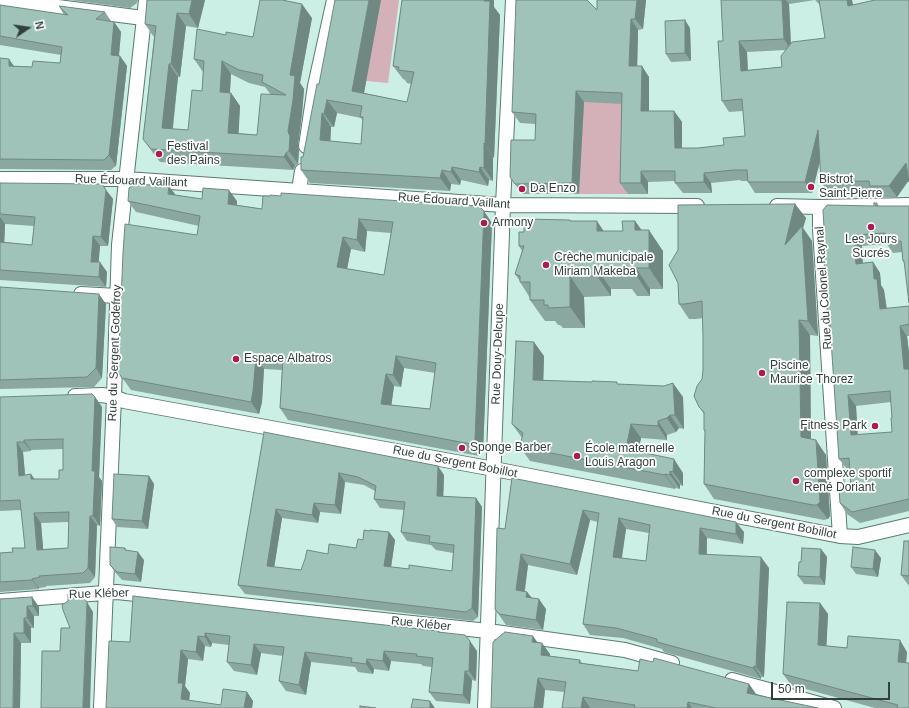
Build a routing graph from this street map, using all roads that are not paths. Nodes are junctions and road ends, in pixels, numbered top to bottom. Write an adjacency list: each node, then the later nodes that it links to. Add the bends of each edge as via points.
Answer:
1 (4, 0): 5 (street)
2 (146, 0): 6 (street, Rue du Sergent Godefroy)
3 (334, 0): 7 (street, via 315,86)
4 (513, 0): 12 (street, Rue Douy-Delcupe)
5 (28, 2): 6 (street)
6 (144, 18): 10 (street, Rue du Sergent Godefroy)
7 (306, 146)
8 (302, 171): 11 (street)
9 (0, 178): 10 (street, Rue Édouard Vaillant)
10 (126, 179): 11 (street, Rue Édouard Vaillant); 18 (street, Rue du Sergent Godefroy)
11 (299, 190): 12 (street, Rue Édouard Vaillant)
12 (503, 205): 14 (street, Rue Édouard Vaillant); 21 (street, Rue Douy-Delcupe)
13 (909, 205): 16 (street)
14 (710, 206)
15 (766, 206): 16 (street)
16 (820, 207): 23 (street, Rue du Colonel Raynal)
17 (70, 293): 18 (street)
18 (117, 296): 20 (street, Rue du Sergent Godefroy)
19 (63, 396): 20 (street, Rue du Sergent Bobillot)
20 (114, 397): 21 (street, Rue du Sergent Bobillot, via 124,401); 24 (street, Rue du Sergent Godefroy)
21 (494, 469): 23 (street, Rue du Sergent Bobillot); 26 (street, Rue Douy-Delcupe)
22 (909, 525): 23 (street, Rue du Sergent Bobillot, via 858,537)
23 (840, 536)
24 (106, 592): 25 (street, Rue Kléber); 26 (street, Rue Kléber); 29 (street, Rue du Sergent Godefroy)
25 (0, 601)
26 (488, 631): 27 (street, Rue Kléber, via 625,650); 30 (street, Rue Douy-Delcupe)
27 (684, 666)
28 (721, 677): 31 (street)
29 (101, 708)
30 (485, 708)
31 (834, 708)

